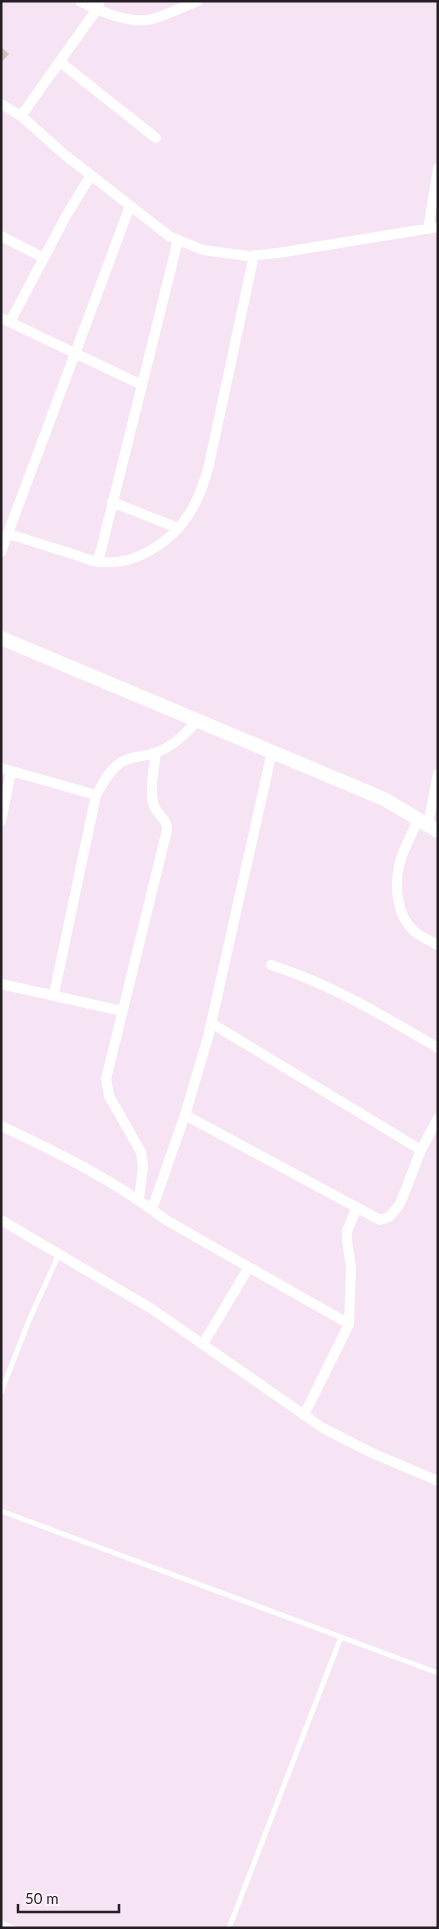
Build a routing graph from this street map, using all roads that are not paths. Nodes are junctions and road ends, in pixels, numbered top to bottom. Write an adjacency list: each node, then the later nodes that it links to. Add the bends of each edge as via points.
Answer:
1 (80, 1): 3 (street)
2 (198, 1): 3 (street, via 148,20 132,20)
3 (99, 5): 4 (street)
4 (60, 62): 6 (street); 7 (street)
5 (1, 104): 6 (street)
6 (21, 116): 9 (street)
7 (156, 138)
8 (438, 168): 11 (street)
9 (91, 175): 10 (street); 15 (street)
10 (130, 206): 13 (street); 17 (street)
11 (433, 228): 14 (street, via 278,254)
12 (1, 236): 15 (street)
13 (178, 240): 14 (street, via 203,250); 18 (street)
14 (254, 255): 20 (street, via 209,464 198,498)
15 (44, 258): 16 (street)
16 (6, 320): 17 (street)
17 (75, 354): 18 (street); 21 (street)
18 (142, 385): 19 (street)
19 (112, 502): 20 (street); 23 (street)
20 (178, 528): 23 (street, via 157,548 136,558)
21 (8, 534): 22 (street); 23 (street)
22 (1, 552)
23 (98, 562)
24 (1, 638): 25 (street)
25 (197, 720): 26 (street); 27 (street, via 179,740)
26 (272, 752): 32 (street, via 384,799); 38 (street)
27 (156, 753): 30 (street, via 121,762); 37 (street, via 152,798 156,811 167,823 167,830)
28 (6, 770): 30 (street); 31 (street)
29 (438, 774): 32 (street)
30 (96, 795): 36 (street)
31 (1, 821)
32 (428, 824): 33 (street, via 400,862 398,904 414,931)
33 (438, 945)
34 (271, 965): 39 (street, via 329,986)
35 (1, 984): 36 (street)
36 (54, 994): 37 (street)
37 (122, 1011): 44 (street, via 106,1079 109,1096 141,1152 143,1167)
38 (211, 1024): 40 (street); 43 (street)
39 (438, 1048)
40 (185, 1115): 45 (street); 46 (street)
41 (438, 1118): 43 (street)
42 (1, 1126): 44 (street, via 78,1163)
43 (421, 1150): 45 (street, via 396,1211 380,1220)
44 (139, 1199): 46 (street)
45 (357, 1207): 50 (street, via 346,1241 351,1267)
46 (152, 1209): 49 (street)
47 (1, 1220): 48 (street)
48 (58, 1254): 51 (street, via 152,1309); 52 (lane)
49 (249, 1267): 50 (street); 51 (street)
50 (350, 1324): 53 (street)
51 (203, 1344): 53 (street)
52 (1, 1392)
53 (304, 1415): 54 (street, via 370,1452)
54 (438, 1481)
55 (1, 1511): 56 (lane)
56 (341, 1637): 57 (lane); 60 (lane)
57 (438, 1673)
58 (1, 1923): 59 (lane)
59 (14, 1928)
60 (229, 1928)

